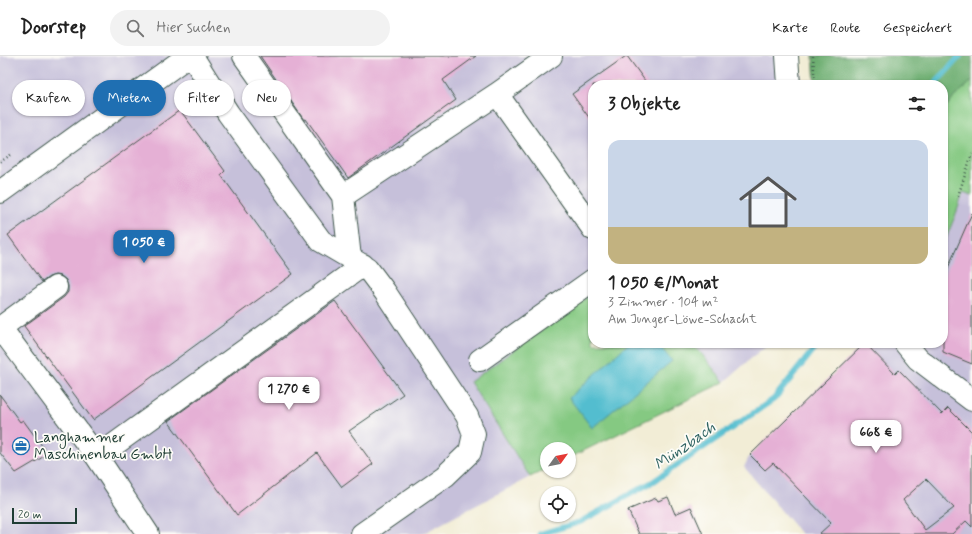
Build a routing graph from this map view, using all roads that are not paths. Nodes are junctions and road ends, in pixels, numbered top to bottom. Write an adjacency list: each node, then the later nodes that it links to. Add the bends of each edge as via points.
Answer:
1 (188, 56): 8 (street)
2 (192, 56): 11 (street, via 228,113 321,242)
3 (244, 56): 9 (street)
4 (551, 56): 7 (street)
5 (787, 56): 6 (street)
6 (789, 80)
7 (497, 94): 9 (street); 10 (street)
8 (0, 192)
9 (343, 196): 11 (street)
10 (588, 222)
11 (357, 262): 18 (street); 20 (street, via 367,268 398,312 466,416 474,434 470,452 445,476)
12 (588, 284): 16 (street)
13 (56, 287): 14 (street)
14 (0, 328): 18 (street)
15 (909, 348): 17 (street, via 918,359)
16 (480, 360)
17 (972, 400)
18 (97, 458): 19 (street)
19 (148, 534)
20 (362, 534)

